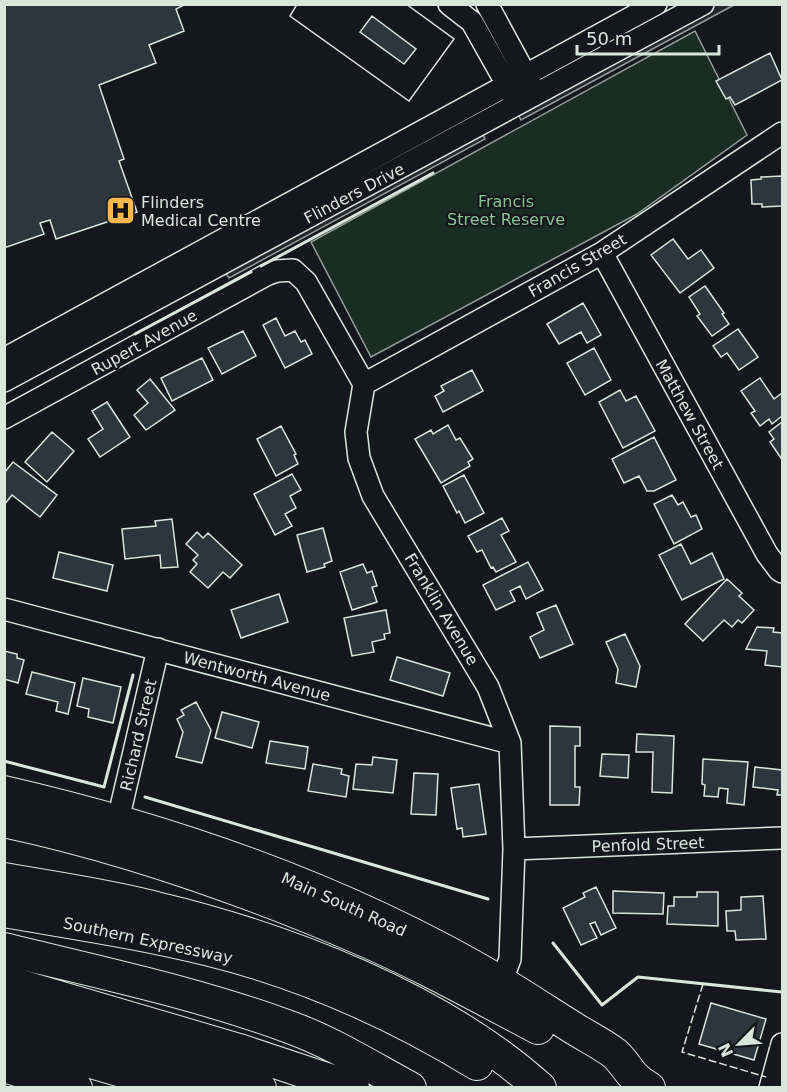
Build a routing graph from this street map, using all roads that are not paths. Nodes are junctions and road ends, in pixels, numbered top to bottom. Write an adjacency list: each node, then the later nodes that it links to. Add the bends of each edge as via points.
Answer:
1 (449, 4): 6 (street, via 472,22)
2 (487, 4): 5 (street)
3 (656, 4): 5 (street, Flinders Drive)
4 (703, 4): 7 (street, Flinders Drive)
5 (525, 74): 6 (street, Flinders Drive); 7 (street)
6 (506, 84): 7 (street); 10 (street, Flinders Drive)
7 (527, 98): 10 (street, Flinders Drive)
8 (783, 133): 9 (street, Francis Street)
9 (602, 253): 13 (street, Francis Street); 15 (street, Matthew Street, via 767,554)
10 (204, 262): 11 (street, Flinders Drive); 12 (street, Flinders Drive)
11 (4, 359)
12 (4, 381)
13 (364, 384): 14 (street, Rupert Avenue, via 306,282 293,270 284,270 268,274); 18 (street, Franklin Avenue, via 356,432 359,458 373,496 489,687)
14 (4, 418)
15 (783, 572)
16 (4, 609): 17 (street, Wentworth Avenue)
17 (158, 649): 18 (street, Wentworth Avenue); 20 (street, Richard Street)
18 (510, 743): 23 (street, Franklin Avenue)
19 (4, 792): 20 (highway, Main South Road)
20 (118, 820): 28 (highway, Main South Road, via 325,893 420,938)
21 (4, 821): 33 (highway, via 162,863 360,939 465,989 609,1071)
22 (783, 838): 23 (street, Penfold Street)
23 (514, 849): 28 (street, Franklin Avenue, via 510,959)
24 (4, 879): 40 (highway, via 155,907 294,950 444,1019 513,1064)
25 (4, 911): 39 (highway, Southern Expressway, via 158,938 262,966 409,1026)
26 (4, 949): 38 (highway, via 217,1002 294,1029)
27 (4, 981): 37 (highway)
28 (501, 983): 33 (highway, Main South Road, via 615,1054)
29 (4, 1012): 36 (highway)
30 (4, 1040): 35 (highway)
31 (783, 1044): 41 (street)
32 (4, 1066): 34 (highway)
33 (643, 1084)
34 (76, 1088)
35 (180, 1088)
36 (260, 1088)
37 (353, 1088)
38 (410, 1088)
39 (516, 1088)
40 (540, 1088)
41 (770, 1088)

